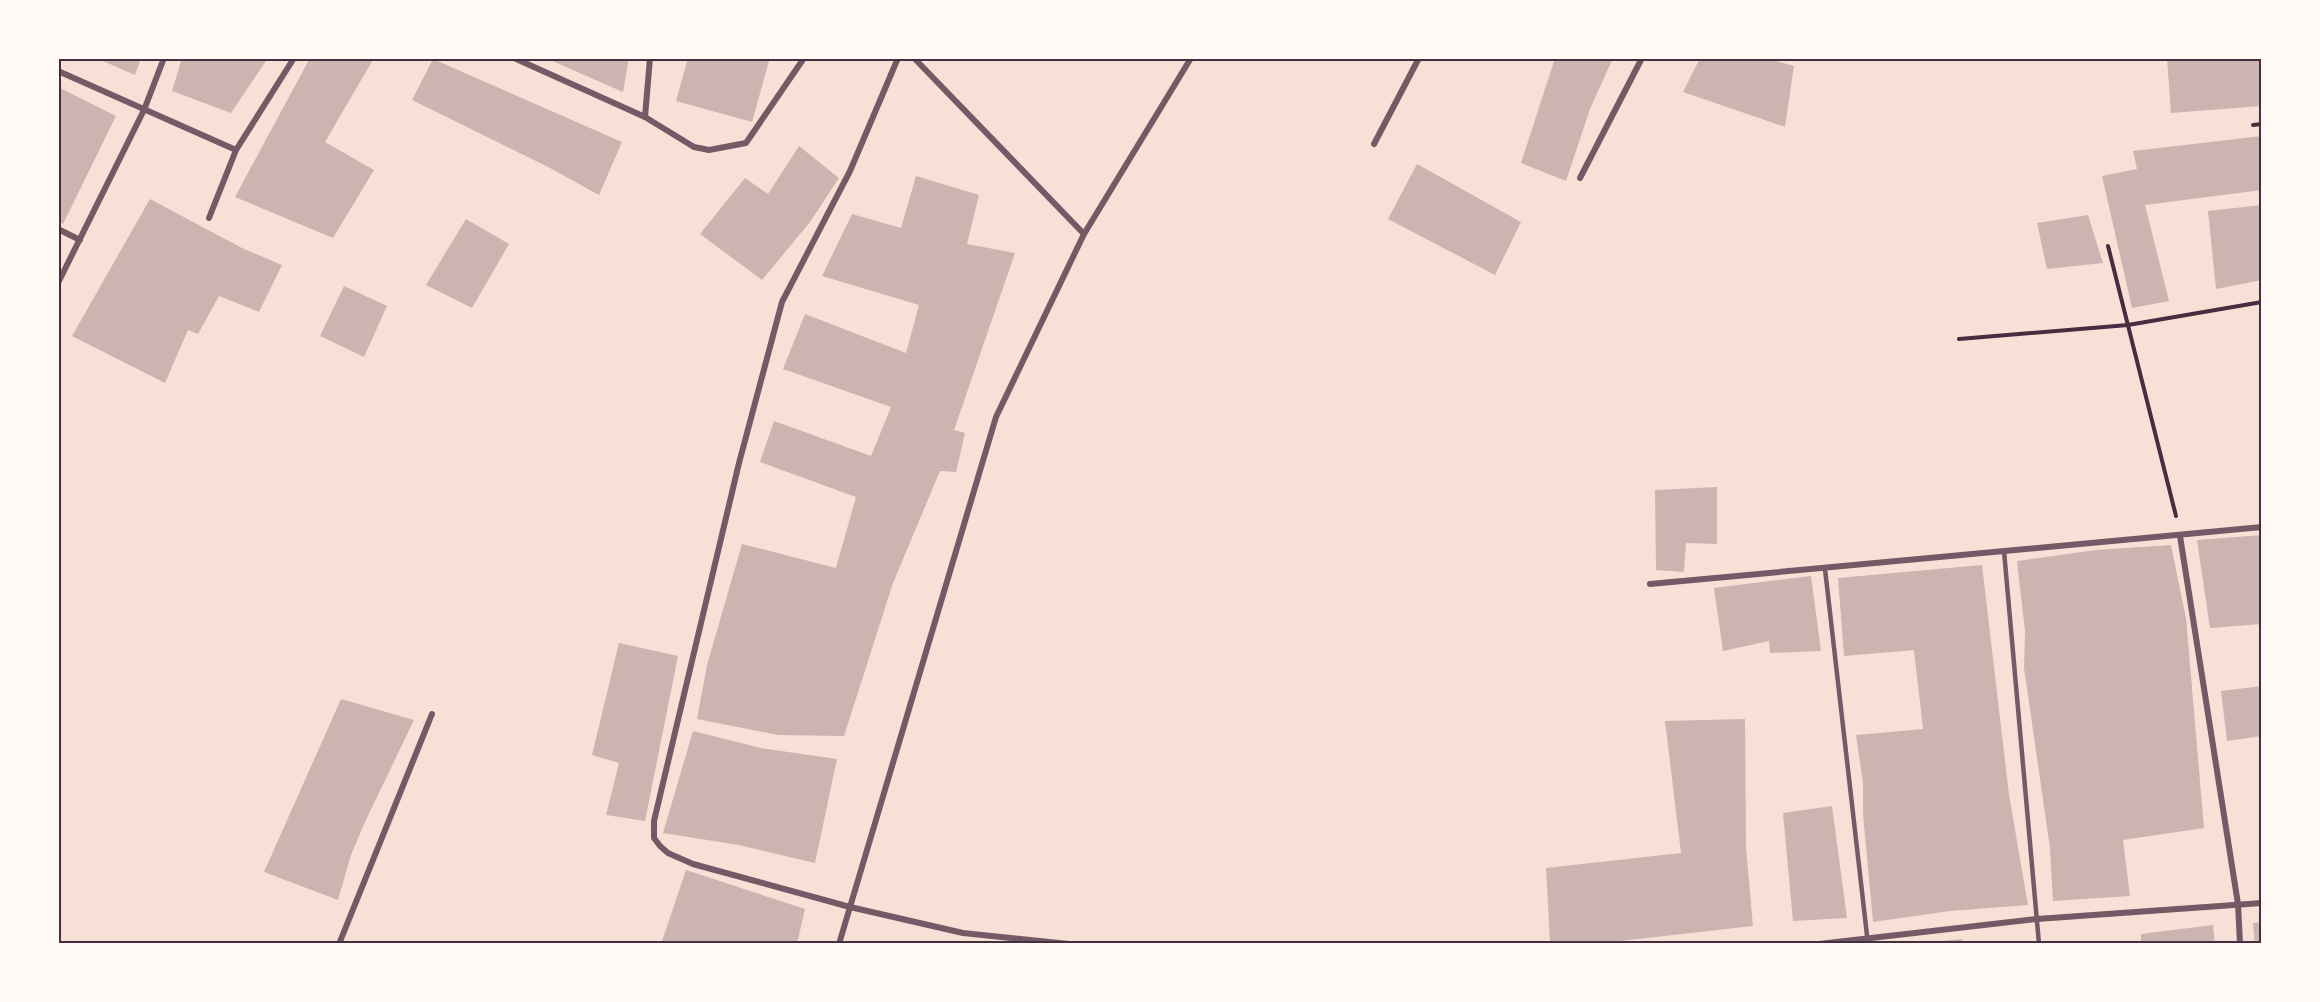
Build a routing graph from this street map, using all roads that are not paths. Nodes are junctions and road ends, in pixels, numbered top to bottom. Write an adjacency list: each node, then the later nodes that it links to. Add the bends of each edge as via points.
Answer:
1 (164, 58): 12 (street)
2 (294, 58): 15 (street)
3 (514, 58): 13 (street)
4 (650, 58): 13 (street)
5 (804, 58): 13 (street, via 746,143 709,150 694,147)
6 (898, 58): 30 (street, via 850,171 782,302 739,463 653,829 660,846 693,864)
7 (914, 58): 19 (street)
8 (1191, 58): 19 (street)
9 (1419, 58): 14 (street)
10 (1642, 58): 16 (street)
11 (58, 71): 12 (street)
12 (144, 110): 15 (street); 20 (street)
13 (645, 117)
14 (1374, 144)
15 (236, 150): 17 (street)
16 (1580, 178)
17 (209, 218)
18 (58, 229): 20 (street)
19 (1084, 234): 30 (street, via 996,417)
20 (80, 240): 21 (street)
21 (58, 284)
22 (2262, 527): 23 (street)
23 (2180, 536): 24 (street); 29 (street)
24 (2004, 551): 25 (street); 31 (lane)
25 (1825, 569): 26 (street); 32 (lane)
26 (1650, 584)
27 (432, 714): 33 (street)
28 (2262, 903): 29 (street)
29 (2238, 904): 31 (street); 38 (street)
30 (850, 907): 34 (street); 35 (street, via 963,933)
31 (2037, 919): 32 (street); 37 (lane)
32 (1868, 940): 36 (street)
33 (339, 944)
34 (839, 944)
35 (1069, 944)
36 (1820, 944)
37 (2039, 944)
38 (2240, 944)

